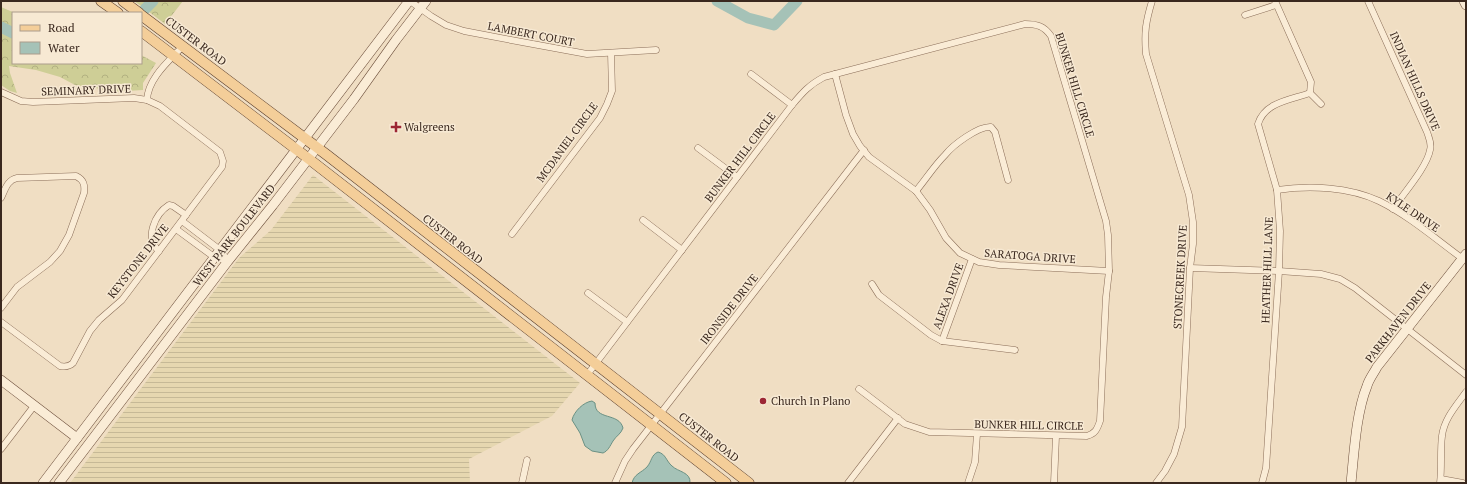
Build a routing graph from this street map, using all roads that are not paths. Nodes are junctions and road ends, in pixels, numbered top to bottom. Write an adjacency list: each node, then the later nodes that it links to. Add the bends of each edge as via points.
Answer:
1 (101, 1): 11 (main road)
2 (120, 1): 11 (street)
3 (123, 1): 12 (main road, CUSTER ROAD)
4 (409, 1): 9 (street, LAMBERT COURT); 18 (main road, WEST PARK BOULEVARD)
5 (1152, 1): 53 (street, STONECREEK DRIVE, via 1146,23 1146,54 1189,195 1193,222)
6 (1368, 1): 41 (street, INDIAN HILLS DRIVE, via 1431,143 1424,165)
7 (1464, 1): 10 (main road)
8 (1276, 3): 14 (street); 25 (street, via 1311,82)
9 (423, 5): 19 (street, LAMBERT COURT, via 446,25 464,31 570,52); 21 (main road, WEST PARK BOULEVARD)
10 (1466, 5)
11 (115, 11)
12 (137, 12)
13 (142, 15): 16 (main road, CUSTER ROAD)
14 (1245, 15)
15 (142, 32): 20 (main road)
16 (183, 46): 20 (street); 29 (main road, CUSTER ROAD)
17 (656, 50): 19 (street, LAMBERT COURT)
18 (369, 53): 21 (main road); 29 (main road, WEST PARK BOULEVARD)
19 (611, 53): 46 (street, MCDANIEL CIRCLE, via 612,91 600,118)
20 (174, 56): 26 (street, via 153,80 147,92); 32 (main road)
21 (380, 62): 30 (main road, WEST PARK BOULEVARD)
22 (751, 74): 28 (street)
23 (836, 74): 28 (street, BUNKER HILL CIRCLE, via 824,77 804,90); 33 (street, SARATOGA DRIVE, via 846,115 853,134); 54 (street, BUNKER HILL CIRCLE, via 1025,24 1041,26 1051,36 1106,221)
24 (1, 92): 26 (street, SEMINARY DRIVE, via 21,101 33,102 134,98)
25 (1310, 93): 27 (street); 38 (street, HEATHER HILL LANE, via 1270,107 1260,117 1258,124)
26 (147, 100): 35 (street, SEMINARY DRIVE, via 160,106 220,152)
27 (1321, 104)
28 (792, 105): 36 (street, BUNKER HILL CIRCLE)
29 (304, 138): 30 (main road, CUSTER ROAD); 32 (main road, WEST PARK BOULEVARD)
30 (317, 148): 34 (main road, WEST PARK BOULEVARD); 65 (main road, CUSTER ROAD)
31 (698, 148): 36 (street)
32 (296, 149): 34 (main road); 49 (main road, WEST PARK BOULEVARD)
33 (864, 150): 39 (street, SARATOGA DRIVE); 73 (street, IRONSIDE DRIVE)
34 (309, 159): 52 (main road, WEST PARK BOULEVARD); 67 (main road)
35 (223, 161): 42 (street, KEYSTONE DRIVE, via 222,167)
36 (737, 178): 48 (street, BUNKER HILL CIRCLE)
37 (1008, 180): 39 (street, via 995,132 987,126 971,134 946,153)
38 (1277, 190): 41 (street, KYLE DRIVE, via 1319,188 1343,191 1379,201); 55 (street, HEATHER HILL LANE)
39 (916, 191): 51 (street, SARATOGA DRIVE, via 946,238 960,253)
40 (1, 198): 58 (street, via 8,183 14,179 72,175 79,177 85,186 69,235 60,251 50,262 18,286)
41 (1392, 209): 50 (street, KYLE DRIVE)
42 (186, 215): 44 (street, KEYSTONE DRIVE); 47 (street, via 173,206 165,207 152,229 154,245)
43 (643, 220): 48 (street)
44 (182, 221): 45 (street, KEYSTONE DRIVE); 49 (street)
45 (176, 229): 47 (street, KEYSTONE DRIVE); 49 (street)
46 (512, 234)
47 (159, 250): 59 (street, KEYSTONE DRIVE, via 122,300 99,320 73,363 67,367 60,366)
48 (682, 250): 60 (street, BUNKER HILL CIRCLE)
49 (217, 254): 52 (street); 64 (main road, WEST PARK BOULEVARD)
50 (1464, 257): 61 (main road, PARKHAVEN DRIVE)
51 (972, 259): 54 (street, SARATOGA DRIVE, via 999,266); 62 (street, ALEXA DRIVE)
52 (228, 261): 66 (main road, WEST PARK BOULEVARD)
53 (1190, 268): 55 (street); 92 (street, STONECREEK DRIVE, via 1182,427 1174,454)
54 (1109, 271): 77 (street, BUNKER HILL CIRCLE, via 1100,421 1095,433 1087,436)
55 (1279, 271): 61 (street, via 1321,274 1340,279); 93 (street, HEATHER HILL LANE, via 1266,468)
56 (872, 284): 62 (street, via 879,295)
57 (588, 293): 60 (street)
58 (1, 308)
59 (1, 322)
60 (627, 322): 65 (street, BUNKER HILL CIRCLE)
61 (1408, 328): 68 (street); 94 (main road, PARKHAVEN DRIVE, via 1377,367 1367,385 1356,436)
62 (942, 341): 63 (street)
63 (1015, 350)
64 (136, 360): 66 (main road); 78 (main road, WEST PARK BOULEVARD)
65 (595, 364): 67 (street, BUNKER HILL CIRCLE); 73 (main road, CUSTER ROAD)
66 (147, 368): 79 (main road, WEST PARK BOULEVARD)
67 (587, 375): 75 (main road)
68 (1466, 375)
69 (1, 380): 72 (main road)
70 (859, 389): 74 (street, BUNKER HILL CIRCLE)
71 (1466, 392): 82 (street, via 1445,425 1442,436)
72 (34, 406): 78 (main road); 80 (street)
73 (660, 414): 75 (street, IRONSIDE DRIVE); 88 (main road, CUSTER ROAD)
74 (898, 418): 76 (street, BUNKER HILL CIRCLE, via 905,424 929,432); 89 (street)
75 (651, 426): 86 (street, IRONSIDE DRIVE, via 625,461); 87 (main road)
76 (977, 434): 77 (street, BUNKER HILL CIRCLE); 90 (street, via 975,462)
77 (1056, 436): 91 (street)
78 (77, 438): 79 (street); 83 (main road, WEST PARK BOULEVARD)
79 (87, 446): 84 (main road, WEST PARK BOULEVARD)
80 (1, 449)
81 (528, 460): 85 (street)
82 (1441, 481): 95 (street)
83 (43, 483)
84 (59, 483)
85 (522, 483)
86 (615, 483)
87 (726, 483)
88 (749, 483)
89 (848, 483)
90 (968, 483)
91 (1054, 483)
92 (1156, 483)
93 (1262, 483)
94 (1352, 483)
95 (1463, 483)

